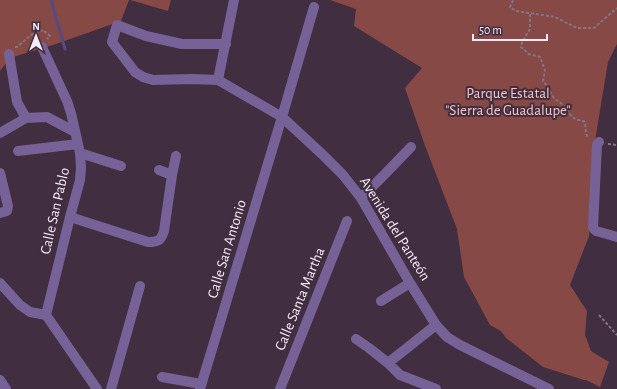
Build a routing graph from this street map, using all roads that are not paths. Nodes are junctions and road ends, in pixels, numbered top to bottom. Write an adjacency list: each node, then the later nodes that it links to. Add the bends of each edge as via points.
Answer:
1 (234, 0): 3 (street)
2 (314, 7): 7 (street, Calle San Antonio)
3 (226, 44): 6 (street); 6 (street, Avenida del Panteón, via 182,44 146,36 117,25 112,42 135,72 143,77 153,80)
4 (42, 47): 9 (street, Calle San Pablo, via 67,101)
5 (10, 51): 8 (street, via 17,102)
6 (218, 80): 7 (street, Avenida del Panteón)
7 (282, 117): 20 (street, Avenida del Panteón, via 328,160); 36 (street, Calle San Antonio)
8 (26, 118): 9 (street, via 47,117); 10 (street)
9 (75, 132): 13 (street, Calle San Pablo)
10 (0, 133)
11 (599, 142): 24 (street, via 593,226 594,229)
12 (411, 147): 20 (street)
13 (79, 149): 14 (street); 16 (street); 22 (street, Calle San Pablo, via 82,168)
14 (18, 150)
15 (176, 156): 19 (street)
16 (121, 166)
17 (159, 170): 19 (street)
18 (0, 173): 21 (street, via 8,206 7,211)
19 (172, 175): 22 (street, via 164,231 161,238 155,242)
20 (361, 198): 26 (street, Avenida del Panteón)
21 (0, 213)
22 (70, 217): 29 (street, Calle San Pablo)
23 (347, 221): 40 (street, Calle Santa Martha)
24 (617, 237)
25 (0, 283): 29 (street, via 20,305 30,312)
26 (410, 283): 28 (street); 30 (street, Avenida del Panteón)
27 (140, 286): 39 (street)
28 (381, 302)
29 (46, 316): 38 (street)
30 (436, 325): 32 (street); 34 (street, Avenida del Panteón, via 460,346)
31 (356, 339): 32 (street)
32 (388, 363): 41 (street, via 400,375)
33 (162, 377): 36 (street)
34 (528, 379): 42 (street); 43 (street, Avenida del Panteón)
35 (0, 380): 37 (street)
36 (200, 386)
37 (6, 389)
38 (97, 389)
39 (111, 389)
40 (280, 389)
41 (436, 389)
42 (523, 389)
43 (549, 389)

